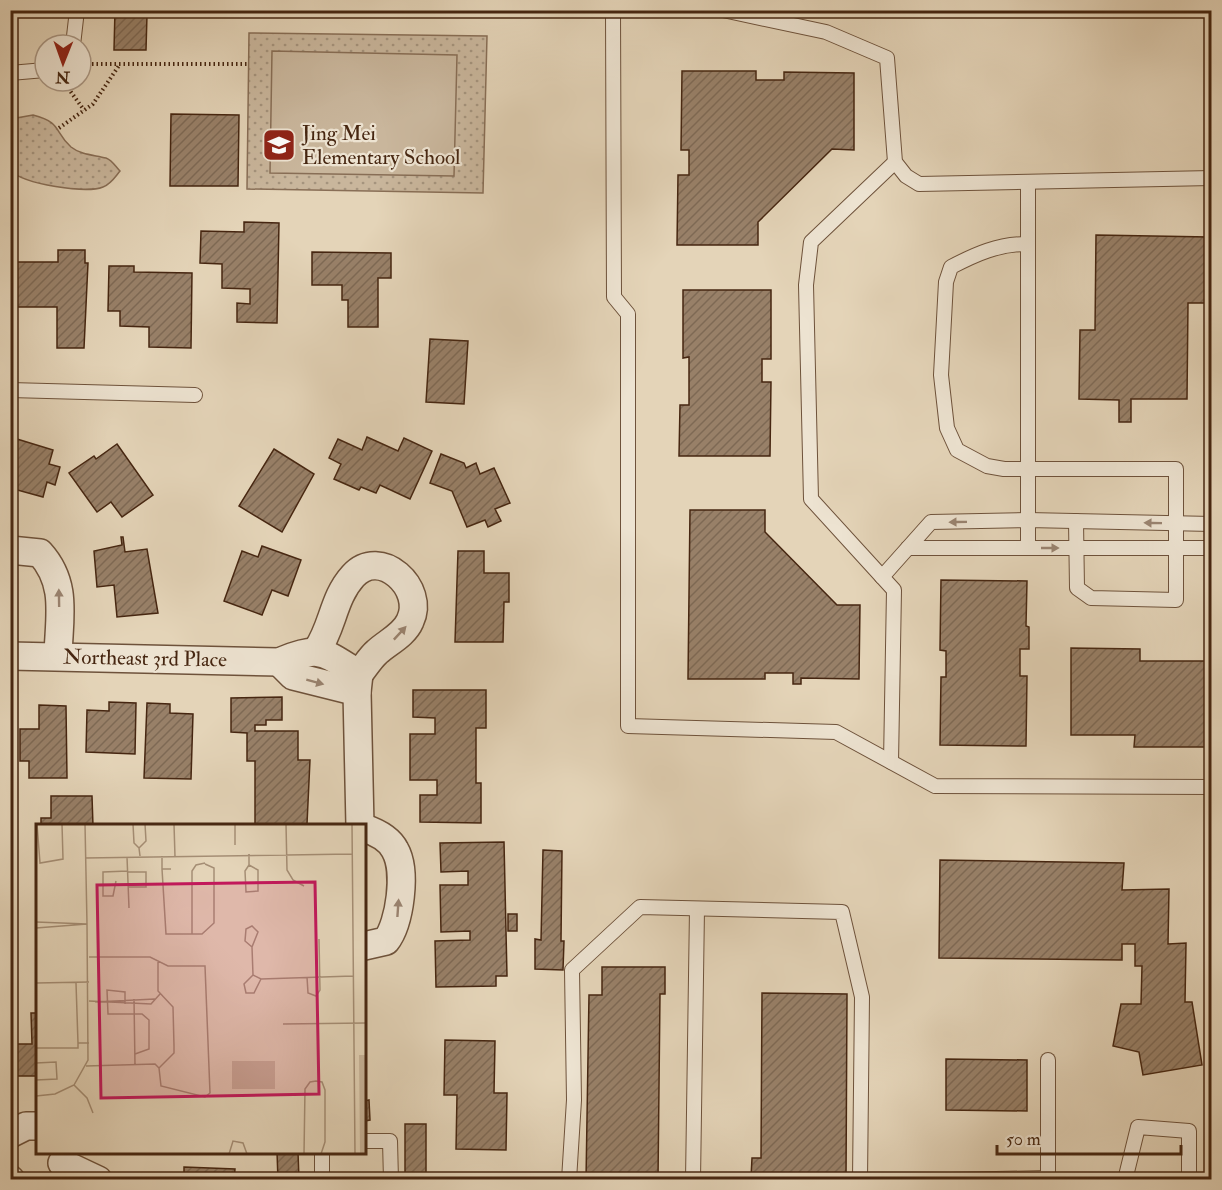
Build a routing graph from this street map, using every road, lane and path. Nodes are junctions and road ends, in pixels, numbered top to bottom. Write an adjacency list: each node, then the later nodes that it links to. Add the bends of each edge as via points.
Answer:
1 (77, 10): 4 (lane)
2 (613, 10): 36 (lane, via 614,297 628,314 628,726 836,732)
3 (723, 10): 13 (lane, via 826,32 887,58)
4 (74, 33)
5 (93, 64): 6 (path)
6 (120, 64): 7 (path); 11 (path, via 93,104)
7 (248, 64)
8 (33, 71): 9 (lane)
9 (10, 73)
10 (72, 93): 11 (path)
11 (84, 110): 12 (path)
12 (59, 128)
13 (895, 162): 15 (lane, via 919,184); 30 (lane, via 811,242 806,285 811,499)
14 (1212, 178): 15 (lane)
15 (1028, 182): 16 (lane)
16 (1027, 244): 19 (lane); 19 (lane, via 1006,244 951,267 946,282 940,375 947,428 957,450 987,466)
17 (10, 390): 18 (lane)
18 (195, 395)
19 (1027, 469): 20 (lane); 22 (lane, via 1176,469)
20 (1028, 520): 21 (lane); 25 (lane, one-way to 25, via 931,522); 26 (lane)
21 (1077, 521): 22 (lane, one-way to 21); 27 (lane)
22 (1176, 523): 23 (lane); 24 (lane)
23 (1212, 524)
24 (1176, 547): 27 (lane); 27 (lane, via 1176,600 1091,598 1077,588); 28 (lane)
25 (908, 548): 26 (lane); 30 (lane)
26 (1029, 548): 27 (lane, one-way to 27)
27 (1076, 548)
28 (1212, 548)
29 (10, 550): 33 (street, one-way to 29, via 58,582 51,566 40,553)
30 (882, 578): 36 (lane, via 894,590)
31 (317, 650): 34 (street, Northeast 3rd Place); 35 (street); 35 (street, one-way to 31, via 375,653 398,636 411,620 413,602 409,585 398,573 384,566 368,567 355,574 342,590 327,636)
32 (10, 656): 33 (street, Northeast 3rd Place)
33 (58, 656): 34 (street, Northeast 3rd Place)
34 (279, 662): 35 (street, one-way to 35, via 293,676)
35 (358, 683): 38 (street)
36 (891, 762): 37 (lane, via 935,786)
37 (1212, 787)
38 (360, 824)
39 (366, 829): 41 (street, one-way to 39, via 386,941 394,931 399,915 400,865 387,840)
40 (697, 909): 51 (lane, via 640,907 572,970 574,1100); 52 (lane); 53 (lane, via 842,912 862,997)
41 (366, 946)
42 (1048, 1060): 55 (lane)
43 (36, 1126): 44 (street, via 26,1125)
44 (10, 1134)
45 (366, 1141): 50 (lane, via 390,1140)
46 (322, 1154): 49 (lane)
47 (59, 1165): 48 (street)
48 (98, 1179)
49 (322, 1179)
50 (391, 1179)
51 (569, 1179)
52 (693, 1179)
53 (861, 1179)
54 (950, 1179): 55 (lane)
55 (1048, 1179)
56 (1125, 1179): 57 (lane, via 1138,1127 1189,1131)
57 (1189, 1179)

